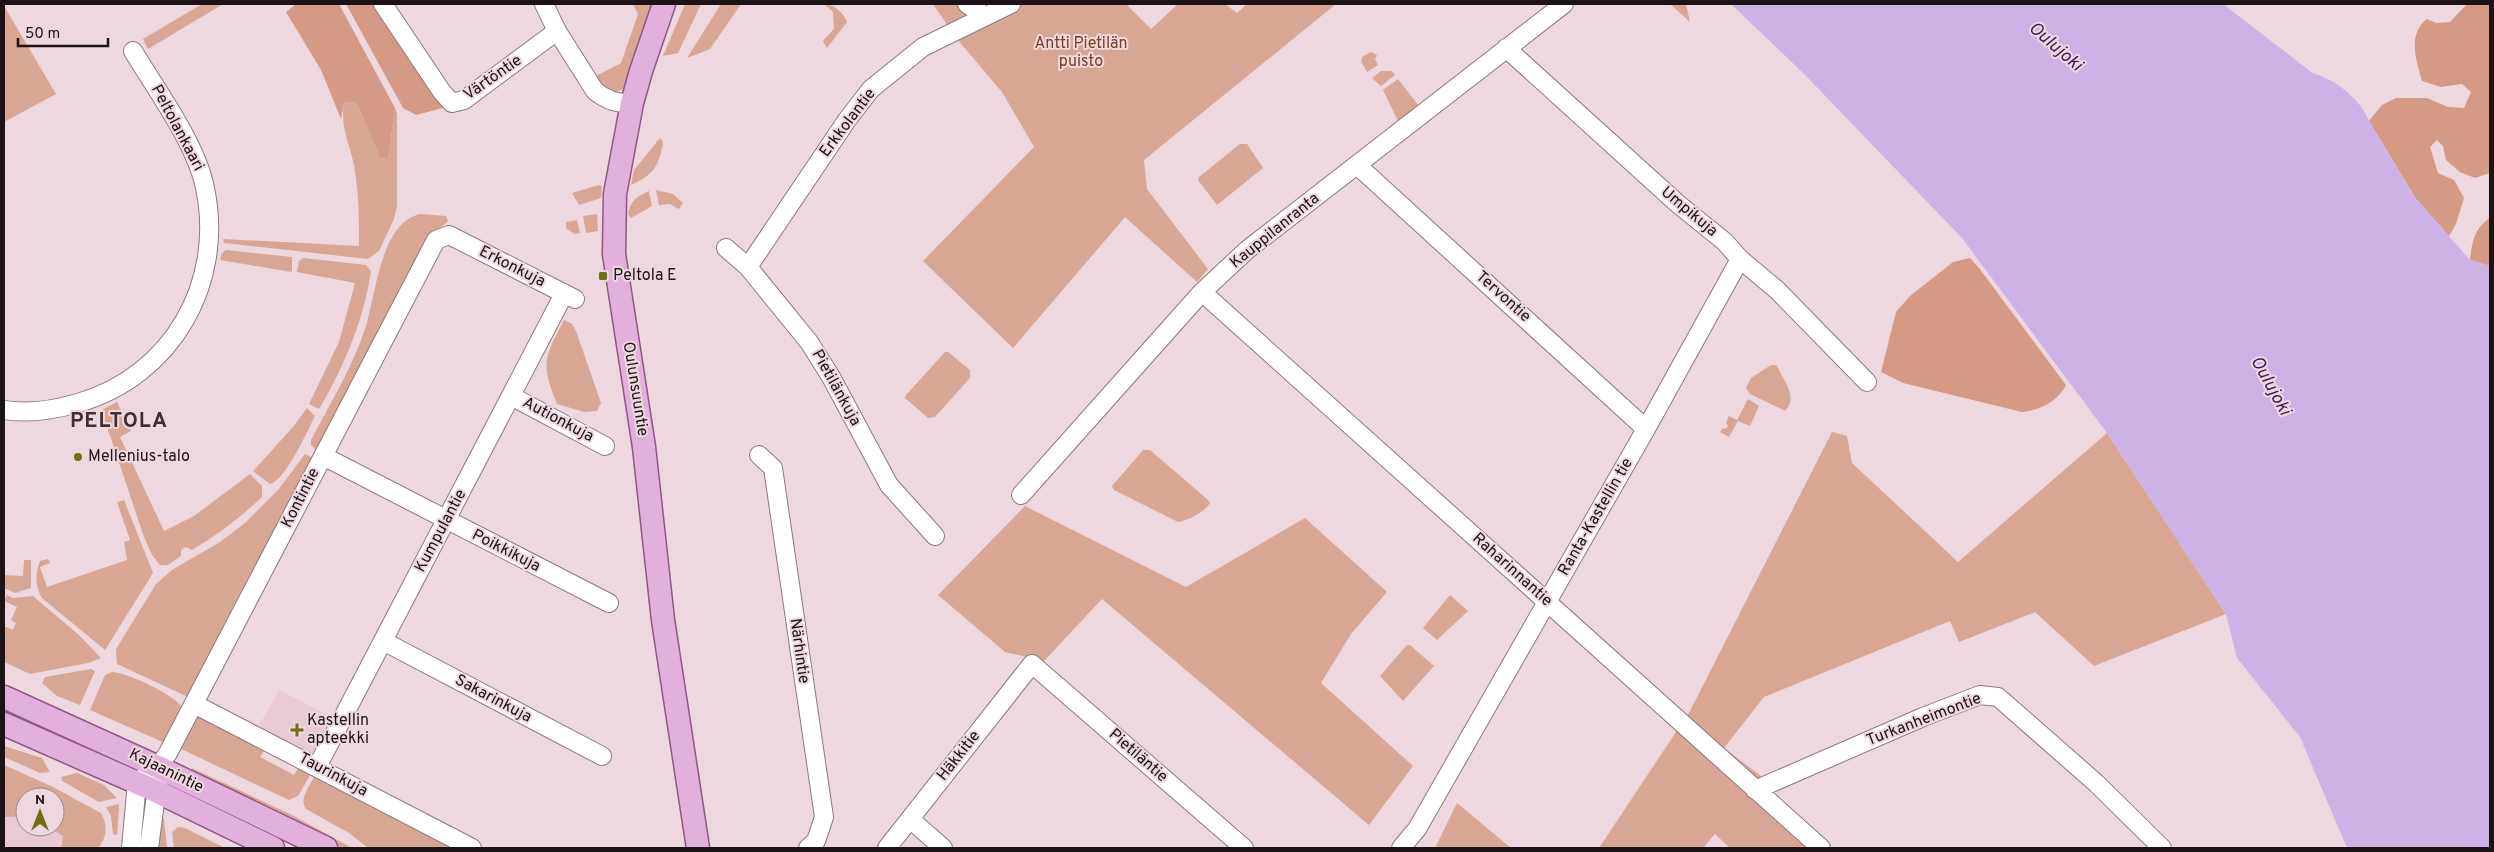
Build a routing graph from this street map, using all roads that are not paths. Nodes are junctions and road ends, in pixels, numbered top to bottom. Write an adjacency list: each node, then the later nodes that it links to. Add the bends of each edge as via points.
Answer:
1 (382, 4): 8 (street, Värtöntie, via 452,102 464,100)
2 (544, 4): 8 (street)
3 (664, 4): 11 (main road, Oulunsuuntie)
4 (967, 4): 7 (street)
5 (1011, 4): 7 (street, Erkkolantie)
6 (1564, 4): 9 (street, Kauppilanranta)
7 (985, 16): 16 (street, Erkkolantie, via 923,47 871,89)
8 (557, 31): 11 (street, via 595,91 622,104)
9 (1506, 48): 12 (street, Kauppilanranta); 15 (street, Umpikuja, via 1678,204 1725,242)
10 (133, 51): 21 (street, Peltolankaari, via 195,155 206,188 209,246 194,303 165,349 142,372 115,390 59,409)
11 (632, 102): 39 (main road, Oulunsuuntie, via 615,194 614,254 644,447)
12 (1358, 166): 17 (street, Kauppilanranta, via 1247,250); 22 (street, Tervontie)
13 (449, 235): 18 (street, Erkonkuja); 25 (street, Kontintie, via 436,240)
14 (726, 248): 16 (street, Pietilänkuja)
15 (1740, 259): 19 (street, Umpikuja, via 1777,290); 22 (street, Ranta-Kastellin tie)
16 (748, 266): 28 (street, Pietilänkuja, via 809,342 889,485)
17 (1202, 292): 26 (street, Kauppilanranta); 29 (street, Raharinnantie)
18 (570, 297): 20 (street, Kumpulantie)
19 (1867, 382)
20 (511, 396): 23 (street, Autionkuja); 27 (street, Kumpulantie)
21 (4, 410)
22 (1646, 429): 29 (street, Ranta-Kastellin tie)
23 (605, 446)
24 (759, 455): 51 (street, Närhintie, via 773,468 824,817 816,841)
25 (323, 456): 27 (street, Poikkikuja); 34 (street, Kontintie)
26 (1021, 496)
27 (447, 521): 30 (street, Poikkikuja); 31 (street, Kumpulantie)
28 (935, 536)
29 (1548, 602): 41 (street, Raharinnantie); 55 (street, Ranta-Kastellin tie, via 1417,829)
30 (609, 603)
31 (383, 642): 36 (street, Sakarinkuja); 38 (street, Kumpulantie)
32 (1032, 664): 43 (street, Häkkitie); 54 (street, Pietiläntie)
33 (4, 697): 37 (main road, Kajaanintie)
34 (194, 704): 37 (street, Kontintie); 38 (street, Taurinkuja)
35 (4, 724): 40 (main road, Kajaanintie)
36 (602, 756)
37 (158, 767): 40 (street); 42 (street); 47 (main road, Kajaanintie)
38 (317, 767): 48 (street, Taurinkuja)
39 (686, 779): 49 (main road, Oulunsuuntie); 50 (main road, Oulunsuuntie)
40 (138, 782): 42 (main road, Kajaanintie); 44 (street)
41 (1755, 790): 56 (street, Raharinnantie); 57 (street, Turkanheimontie, via 1980,695 1998,697 2096,783)
42 (158, 792): 45 (street); 46 (main road, Kajaanintie)
43 (910, 818): 52 (street, Häkkitie); 53 (street)
44 (131, 848)
45 (148, 848)
46 (273, 848)
47 (326, 848)
48 (472, 848)
49 (686, 848)
50 (698, 848)
51 (808, 848)
52 (887, 848)
53 (943, 848)
54 (1244, 848)
55 (1401, 848)
56 (1821, 848)
57 (2162, 848)

